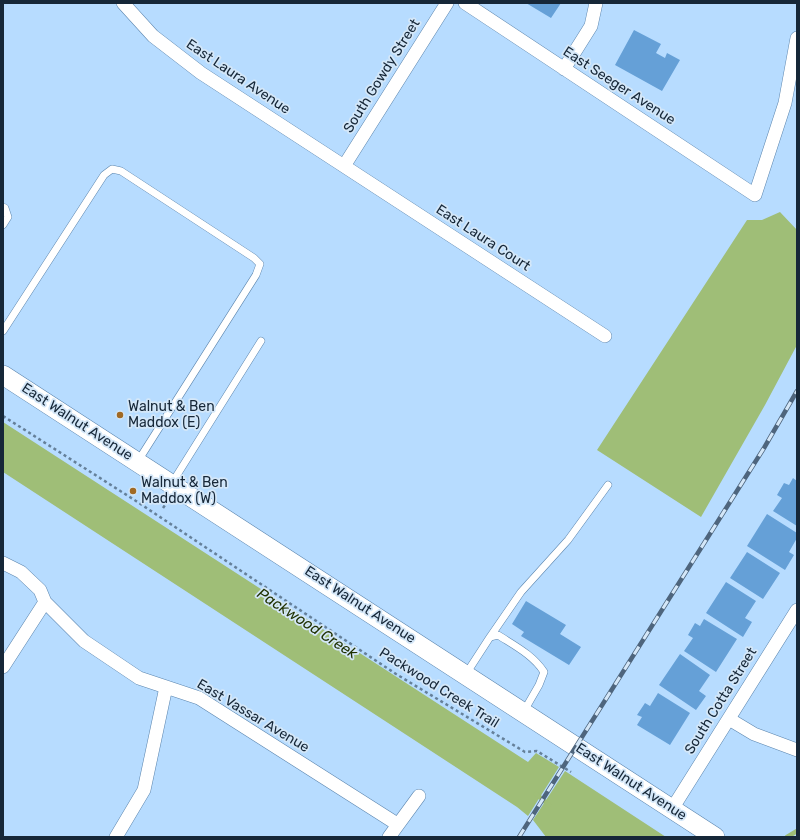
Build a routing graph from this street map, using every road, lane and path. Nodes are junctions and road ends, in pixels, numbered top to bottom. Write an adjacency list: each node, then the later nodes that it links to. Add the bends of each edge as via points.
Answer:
1 (123, 3): 7 (street, East Laura Avenue, via 153,36 183,59)
2 (447, 3): 7 (street, South Gowdy Street)
3 (465, 3): 6 (street, East Seeger Avenue)
4 (596, 3): 6 (street, via 591,26)
5 (797, 38): 6 (street, East Seeger Avenue, via 785,103 755,195)
6 (564, 69)
7 (344, 166): 11 (street, East Laura Court)
8 (3, 207): 9 (lane, via 8,217)
9 (3, 225)
10 (3, 331): 15 (lane, via 104,174 112,169 121,171 254,258 260,264 256,275)
11 (605, 336)
12 (261, 341): 16 (lane)
13 (3, 375): 15 (main road, East Walnut Avenue)
14 (3, 416): 28 (path, Packwood Creek Trail, via 396,674 525,752 537,751)
15 (138, 461): 16 (main road, East Walnut Avenue)
16 (172, 483): 23 (main road, East Walnut Avenue)
17 (608, 485): 21 (lane, via 568,540 521,592)
18 (3, 563): 19 (street, East Vassar Avenue, via 21,572 40,590)
19 (45, 602): 22 (street); 24 (street, East Vassar Avenue, via 90,645 139,678)
20 (797, 610): 26 (street, South Cotta Street)
21 (490, 637): 23 (lane); 25 (lane, via 498,635 537,661 544,672)
22 (3, 667)
23 (466, 674): 25 (main road, East Walnut Avenue)
24 (166, 687): 31 (street, East Vassar Avenue, via 199,698); 32 (street, via 144,790)
25 (524, 712): 30 (main road, East Walnut Avenue)
26 (729, 719): 27 (street, via 754,734); 30 (street, South Cotta Street)
27 (797, 750)
28 (571, 772)
29 (419, 796): 31 (street)
30 (672, 809): 34 (main road, East Walnut Avenue)
31 (397, 824): 33 (street)
32 (116, 837)
33 (389, 837)
34 (715, 837)

